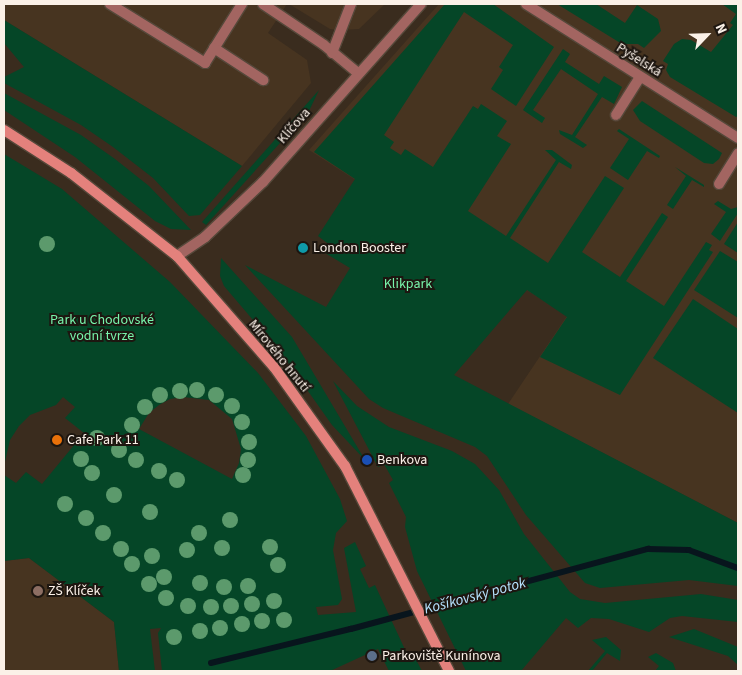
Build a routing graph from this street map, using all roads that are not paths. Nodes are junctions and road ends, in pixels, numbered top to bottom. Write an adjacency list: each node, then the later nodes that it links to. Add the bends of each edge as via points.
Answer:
1 (110, 4): 7 (street, via 205,63)
2 (242, 4): 7 (street)
3 (263, 4): 8 (street)
4 (351, 4): 8 (street)
5 (421, 4): 9 (street, Klíčova)
6 (526, 4): 10 (street, Pyšelská)
7 (214, 48): 11 (street)
8 (332, 53): 9 (street)
9 (359, 74): 17 (street, Klíčova, via 263,182 205,237)
10 (640, 77): 12 (street); 14 (street, Pyšelská)
11 (263, 80)
12 (616, 115)
13 (4, 130): 17 (main road, Mírového hnutí, via 72,173)
14 (738, 138)
15 (738, 154): 16 (street)
16 (719, 184)
17 (177, 256): 18 (main road, Mírového hnutí, via 274,367 345,466)
18 (449, 671)

